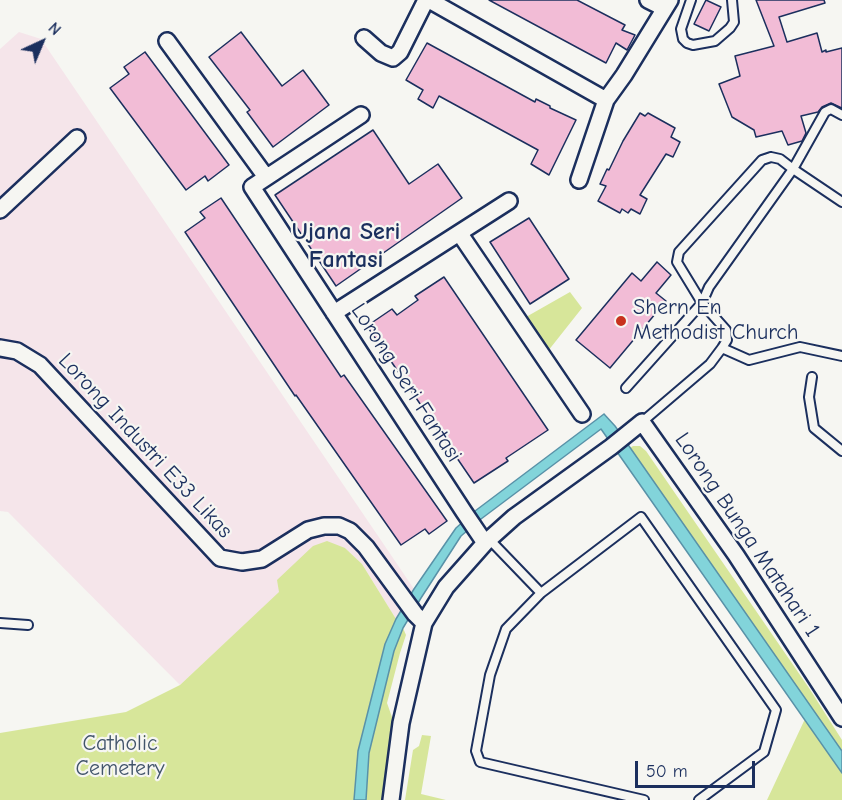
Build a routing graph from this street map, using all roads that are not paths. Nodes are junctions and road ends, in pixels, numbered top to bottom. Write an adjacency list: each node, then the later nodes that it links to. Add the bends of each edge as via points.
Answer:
1 (427, 0): 6 (street, via 400,52 393,58); 8 (street)
2 (648, 0): 5 (street)
3 (691, 0): 4 (lane, via 681,29 683,39 693,45 715,41 730,28 734,22)
4 (732, 0)
5 (667, 4): 8 (street)
6 (364, 38)
7 (167, 41): 13 (street)
8 (606, 100): 14 (street)
9 (361, 115): 13 (street)
10 (842, 115): 12 (lane, via 831,108 825,112)
11 (77, 138): 17 (street)
12 (793, 169): 16 (lane); 19 (lane); 19 (lane, via 780,159 762,160 679,252 677,262)
13 (266, 177): 20 (street, Lorong Seri Fantasi, via 252,187)
14 (579, 180)
15 (509, 201): 18 (street)
16 (842, 202)
17 (0, 210)
18 (460, 234): 20 (street); 26 (street)
19 (702, 303): 22 (lane, via 726,330 727,340); 25 (lane)
20 (334, 313): 29 (street, Lorong Seri Fantasi, via 464,513)
21 (0, 348): 31 (street, Lorong Industri E33 Likas, via 16,351 40,365 220,558 242,562 262,559 308,530 339,526 366,547)
22 (722, 348): 23 (lane, via 749,360 800,347); 27 (lane, via 710,364)
23 (842, 356)
24 (812, 377): 28 (lane, via 809,397 814,428)
25 (626, 388)
26 (582, 414)
27 (642, 422): 29 (street); 34 (street, Lorong Bunga Matahari 1)
28 (842, 451)
29 (487, 541): 30 (lane); 31 (street)
30 (541, 592): 37 (lane, via 506,629 490,675 476,751 480,762); 38 (lane, via 641,517 776,710 764,752)
31 (420, 619): 36 (street)
32 (0, 623): 33 (lane)
33 (28, 625)
34 (838, 706): 35 (street, Lorong Bunga Matahari 1)
35 (842, 718)
36 (391, 800)
37 (644, 800)
38 (699, 800)

